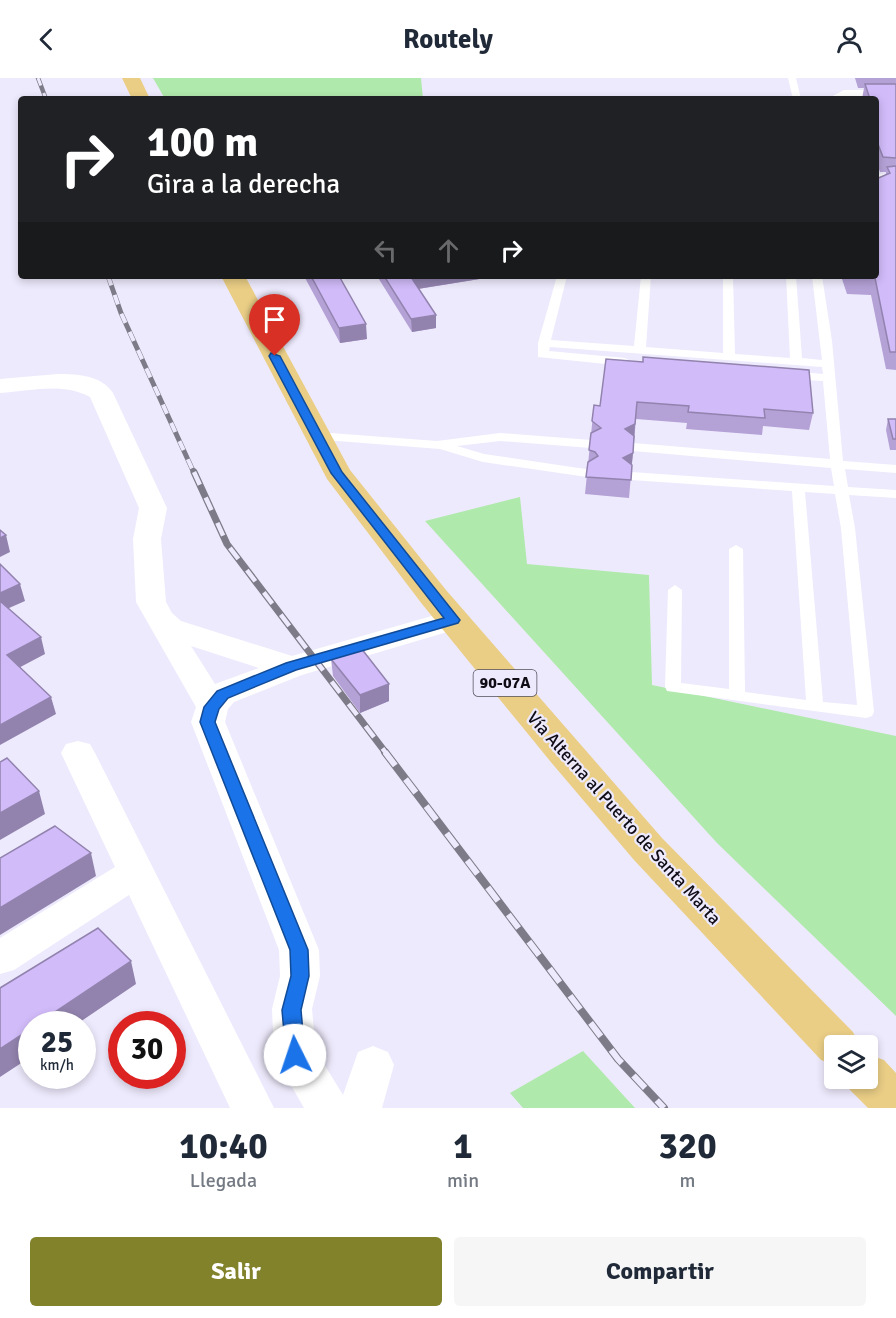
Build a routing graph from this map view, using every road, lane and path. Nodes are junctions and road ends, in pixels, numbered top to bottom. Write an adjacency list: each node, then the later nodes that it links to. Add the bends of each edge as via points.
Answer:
1 (131, 78): 4 (main road)
2 (792, 78): 5 (lane)
3 (896, 93): 6 (lane)
4 (140, 96)
5 (796, 96)
6 (838, 96)
7 (879, 177): 8 (lane)
8 (896, 178)
9 (234, 279): 26 (main road, Vía Alterna al Puerto de Santa Marta / 90-07A)
10 (551, 279): 16 (lane)
11 (561, 279): 16 (lane)
12 (646, 279): 18 (lane)
13 (728, 279): 19 (lane)
14 (791, 279): 20 (lane)
15 (817, 279): 21 (lane)
16 (559, 291): 17 (lane)
17 (544, 343): 18 (lane); 22 (lane, via 545,356)
18 (640, 350): 19 (lane)
19 (729, 357): 20 (lane)
20 (796, 361): 21 (lane)
21 (828, 364): 24 (lane)
22 (746, 371)
23 (782, 374): 24 (lane)
24 (829, 378): 30 (lane)
25 (0, 386): 39 (street, via 81,382 101,393 153,508 147,539 151,602)
26 (317, 436): 28 (lane); 40 (main road, Vía Alterna al Puerto de Santa Marta / 90-07A, via 337,473)
27 (591, 444): 28 (lane, via 500,437)
28 (437, 445): 32 (lane, via 483,458)
29 (633, 447): 30 (lane)
30 (837, 464): 31 (lane); 35 (lane)
31 (896, 469)
32 (587, 473)
33 (631, 476): 34 (lane)
34 (798, 486): 35 (lane); 44 (lane)
35 (843, 490): 36 (lane); 44 (lane, via 866,712)
36 (896, 494)
37 (736, 549): 42 (lane)
38 (675, 590): 42 (lane, via 673,687)
39 (160, 620): 41 (street, via 170,628); 43 (street)
40 (453, 620): 41 (street); 48 (main road, Vía Alterna al Puerto de Santa Marta / 90-07A, via 648,849)
41 (291, 667): 43 (street, via 222,694)
42 (737, 696): 44 (lane)
43 (212, 707): 53 (street, via 208,722 299,950 300,976 292,1010 295,1055)
44 (814, 707)
45 (78, 753): 46 (street)
46 (136, 872): 47 (street); 52 (street)
47 (0, 958)
48 (826, 1035)
49 (374, 1065): 54 (street)
50 (878, 1087): 51 (main road)
51 (896, 1105)
52 (252, 1108)
53 (327, 1108)
54 (360, 1108)

